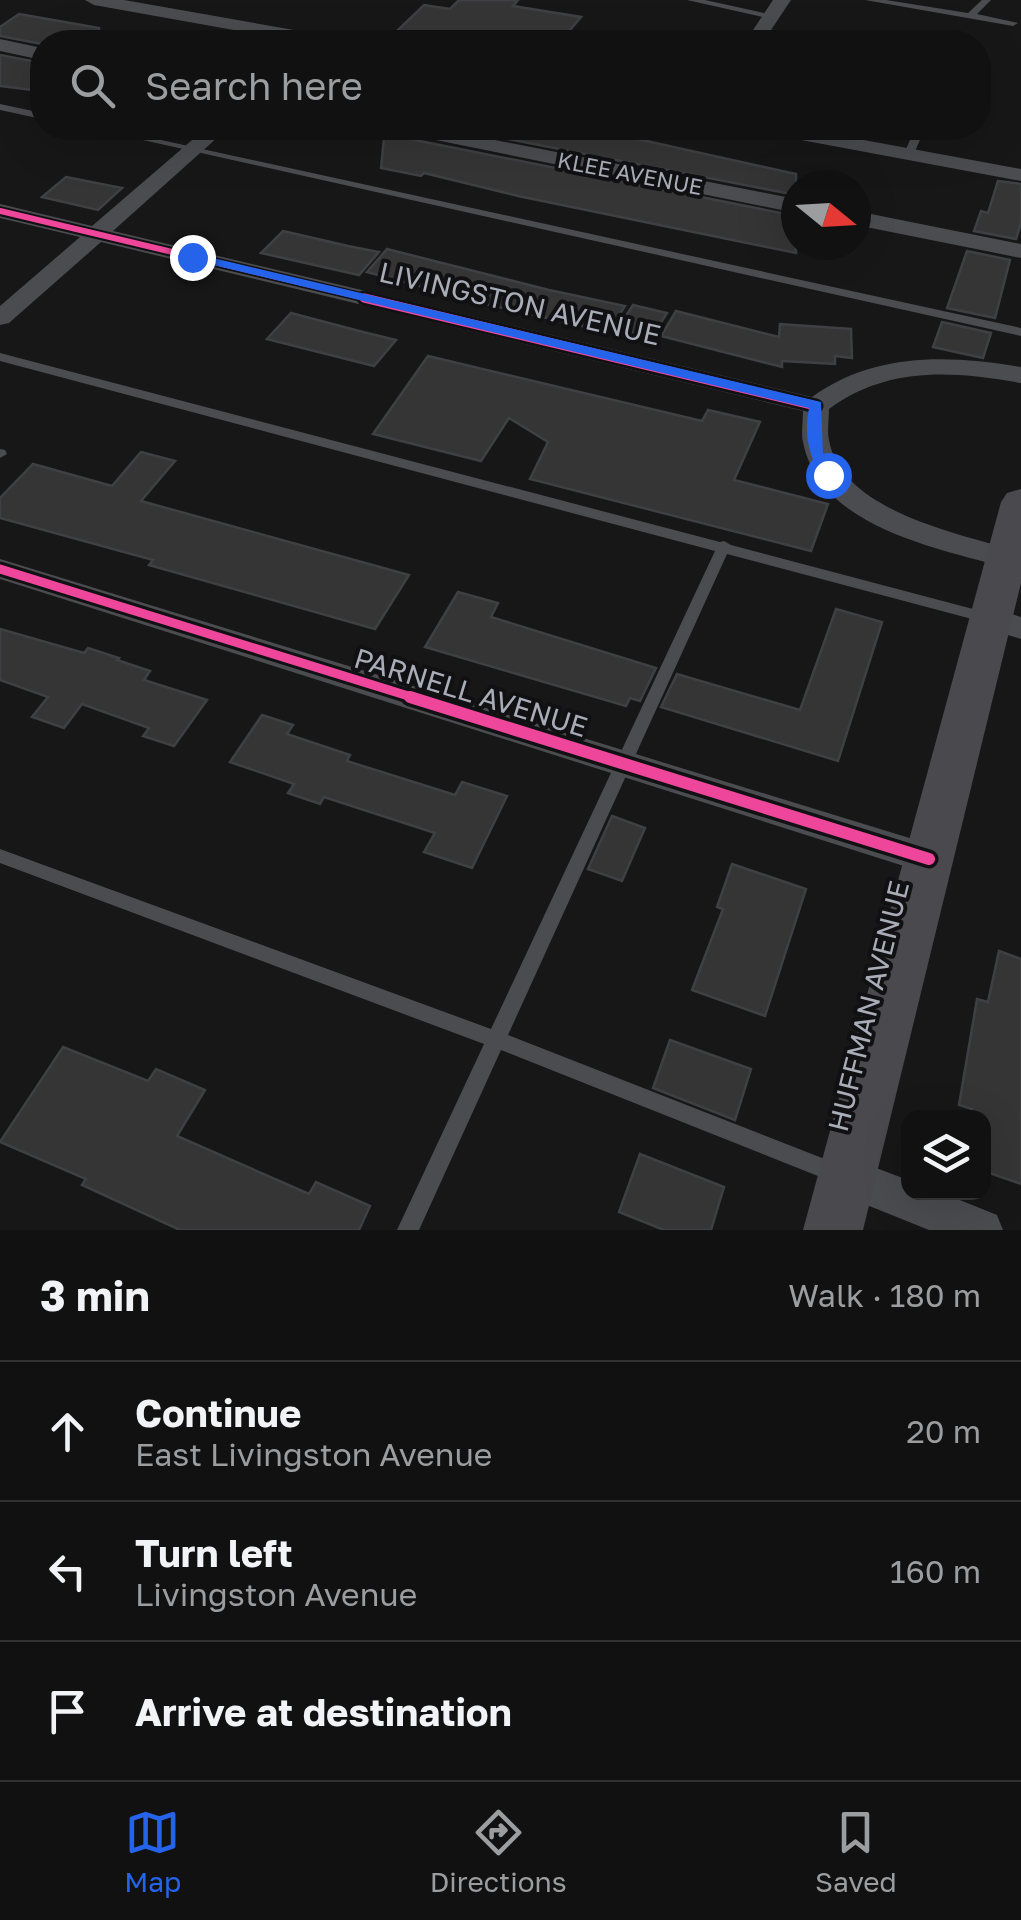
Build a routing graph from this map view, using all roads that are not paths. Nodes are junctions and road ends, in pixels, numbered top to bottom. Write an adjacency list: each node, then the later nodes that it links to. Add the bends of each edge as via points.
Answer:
1 (94, 0): 8 (street)
2 (691, 0): 6 (lane)
3 (869, 0): 5 (lane)
4 (987, 0): 5 (lane)
5 (971, 15): 7 (lane)
6 (768, 22): 9 (lane)
7 (1013, 23)
8 (257, 30)
9 (792, 30)
10 (0, 45): 11 (street)
11 (30, 51)
12 (0, 107): 13 (lane)
13 (30, 113)
14 (152, 140): 19 (lane)
15 (205, 140): 19 (street)
16 (466, 140): 22 (street, KLEE AVENUE)
17 (834, 140): 20 (street)
18 (915, 140): 20 (lane)
19 (196, 149): 25 (street); 28 (lane)
20 (909, 154): 21 (street)
21 (1021, 175)
22 (781, 203)
23 (0, 211): 25 (street, LIVINGSTON AVENUE)
24 (871, 221): 26 (street)
25 (96, 235): 27 (street); 31 (street, LIVINGSTON AVENUE)
26 (1021, 251)
27 (0, 318)
28 (1021, 332)
29 (0, 356): 33 (lane)
30 (1021, 375): 31 (street, via 946,365 899,369 856,379)
31 (816, 406): 34 (street, via 816,454 848,495 923,532)
32 (1021, 502): 34 (street, HUFFMAN AVENUE)
33 (724, 546): 36 (lane); 37 (lane)
34 (1007, 558): 36 (street, HUFFMAN AVENUE)
35 (0, 570): 37 (street, PARNELL AVENUE)
36 (1006, 624): 39 (street, HUFFMAN AVENUE)
37 (626, 764): 39 (street, PARNELL AVENUE); 40 (lane)
38 (0, 856): 40 (lane)
39 (929, 859): 41 (street, HUFFMAN AVENUE)
40 (498, 1040): 41 (lane); 42 (lane)
41 (847, 1177): 43 (street, HUFFMAN AVENUE); 44 (street)
42 (408, 1230)
43 (833, 1230)
44 (982, 1230)

